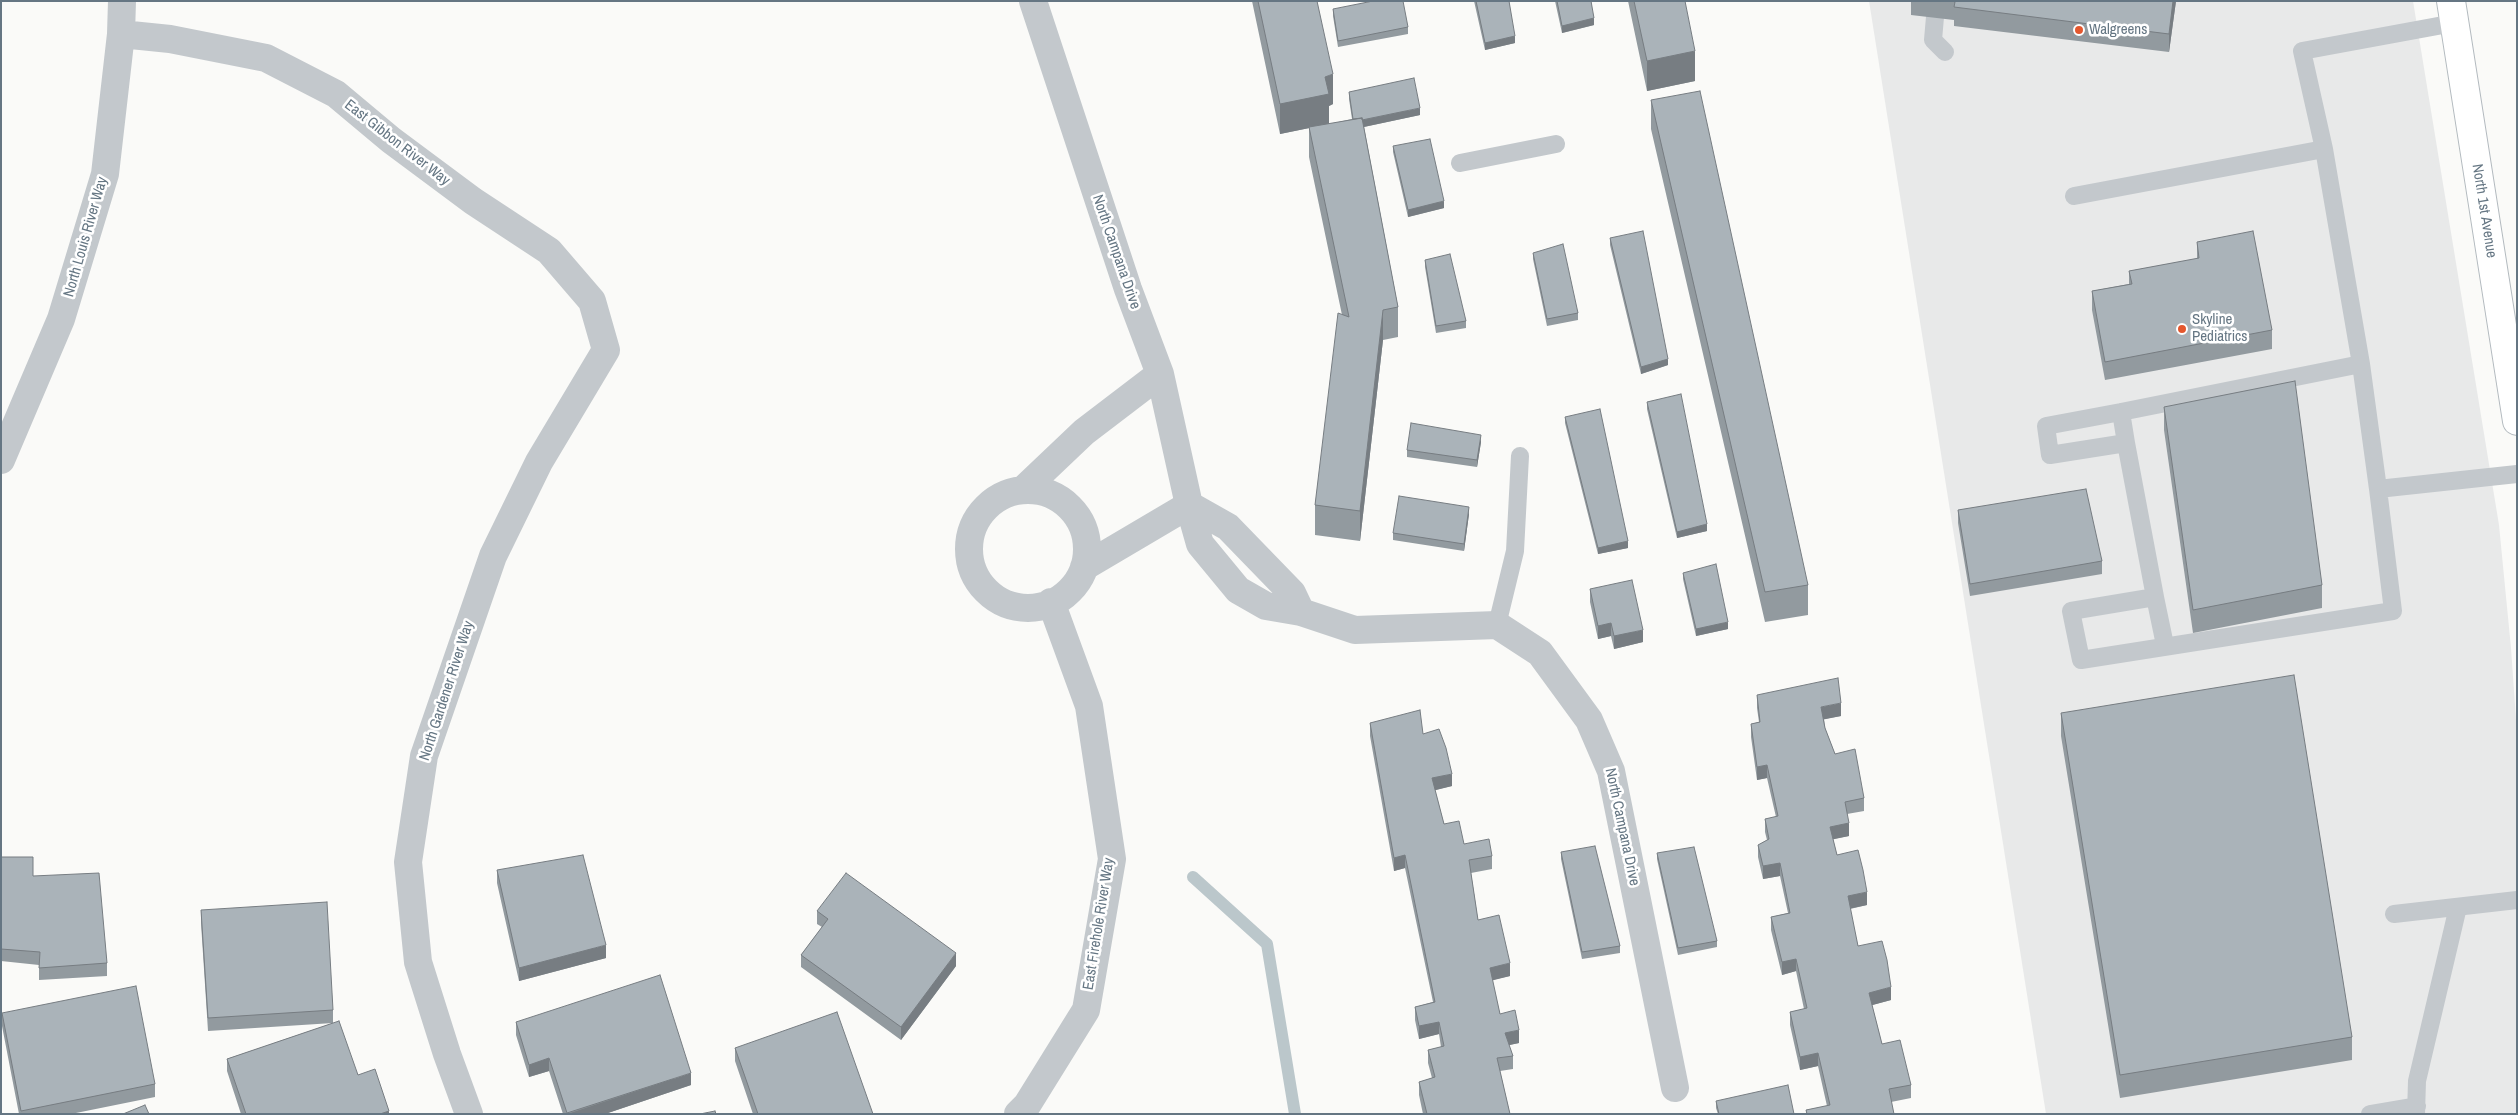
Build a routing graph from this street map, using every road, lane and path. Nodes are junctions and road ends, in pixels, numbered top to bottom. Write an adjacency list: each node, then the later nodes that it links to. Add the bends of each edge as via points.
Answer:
1 (122, 1): 5 (street, North Louis River Way)
2 (1033, 1): 13 (street, North Campana Drive, via 1125,279)
3 (2453, 12): 8 (lane, via 2302,51); 15 (main road, North 1st Avenue)
4 (1935, 17): 6 (lane, via 1933,40)
5 (121, 34): 11 (street, East Gibbon River Way, via 170,39 266,58 336,94 465,196 549,251 592,301); 18 (street, North Louis River Way, via 105,174 61,320)
6 (1945, 52)
7 (1556, 144): 9 (lane)
8 (2324, 149): 10 (lane); 12 (lane)
9 (1460, 163)
10 (2074, 196)
11 (606, 350): 34 (street, North Gardener River Way, via 539,462 493,556 424,756 408,862 418,962)
12 (2361, 364): 14 (lane); 21 (lane)
13 (1160, 374): 20 (street, via 1084,432); 22 (street, North Campana Drive)
14 (2121, 412): 16 (lane); 16 (lane, via 2046,426 2050,455)
15 (2517, 421)
16 (2126, 443): 24 (lane)
17 (1520, 456): 27 (lane, via 1515,551)
18 (1, 460)
19 (2517, 474): 21 (lane)
20 (1024, 489): 23 (street, via 1052,495 1071,506 1083,524 1087,542); 25 (street, via 1004,495 980,515 969,544 970,559 981,584 1000,600 1024,607)
21 (2378, 489): 28 (lane, via 2393,611)
22 (1189, 505): 23 (street); 26 (street, via 1228,527 1292,593); 26 (street, North Campana Drive, via 1200,544 1238,590 1266,606)
23 (1084, 567): 25 (street, via 1065,595)
24 (2155, 597): 28 (lane); 28 (lane, via 2071,611 2081,660)
25 (1051, 602): 35 (street, East Firehole River Way, via 1089,706 1112,859 1086,1010 1027,1105)
26 (1301, 612): 27 (street, North Campana Drive, via 1355,630)
27 (1497, 625): 32 (street, North Campana Drive, via 1540,653 1589,720 1611,771)
28 (2166, 645)
29 (2517, 900): 30 (lane)
30 (2458, 906): 31 (lane); 33 (lane, via 2417,1081)
31 (2394, 914)
32 (1676, 1088)
33 (2417, 1110): 36 (lane)
34 (470, 1114)
35 (1018, 1114)
36 (2370, 1114)

